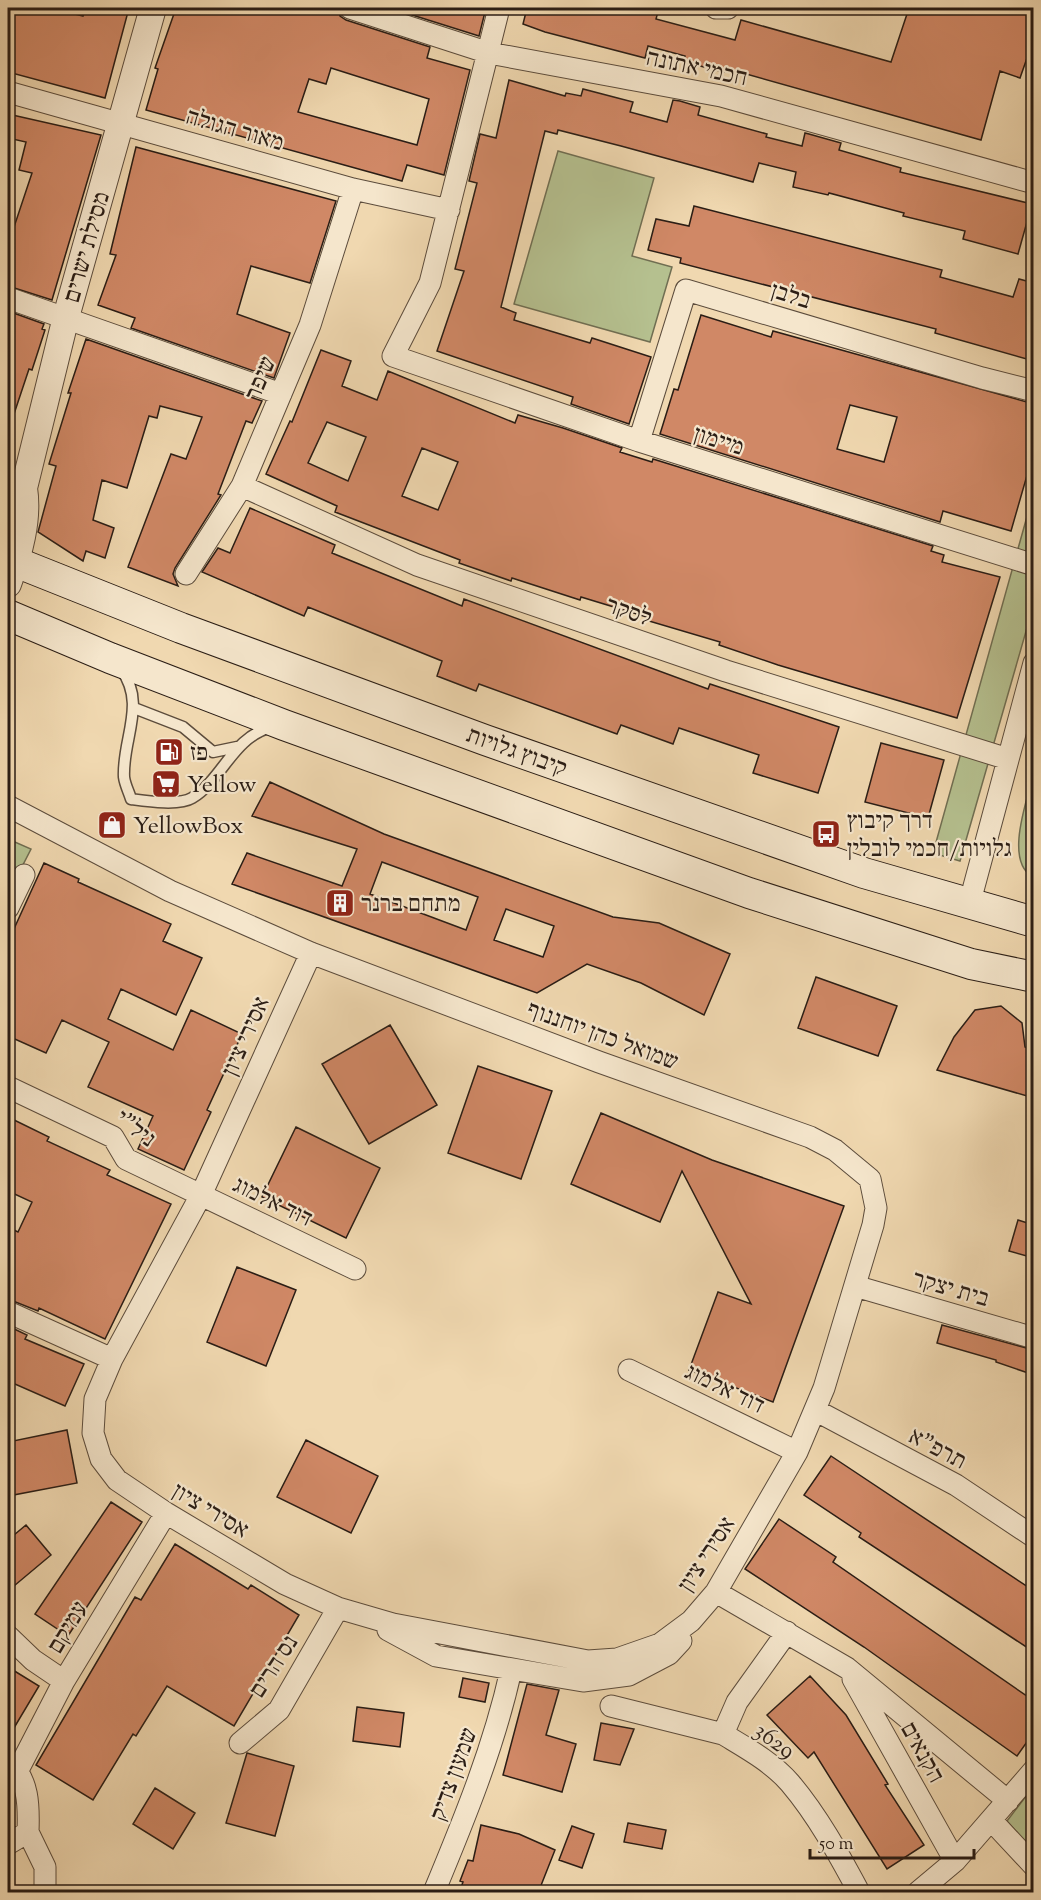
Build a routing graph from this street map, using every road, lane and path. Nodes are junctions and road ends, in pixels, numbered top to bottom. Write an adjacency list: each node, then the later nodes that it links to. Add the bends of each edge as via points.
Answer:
1 (153, 8): 8 (street, מסילת ישרים)
2 (350, 8): 6 (street, חכמי אתונה)
3 (499, 8): 6 (street)
4 (716, 8): 5 (street)
5 (728, 8)
6 (489, 52): 9 (street, חכמי אתונה, via 721,96); 11 (street)
7 (8, 92): 8 (street, מאור הגולה)
8 (121, 123): 10 (street, מאור הגולה); 13 (street, מסילת ישרים)
9 (1034, 183)
10 (353, 189): 11 (street, מאור הגולה); 15 (street, שיפר, via 310,325)
11 (449, 210): 16 (street, מיימון, via 430,283 393,356)
12 (8, 298): 13 (street)
13 (66, 317): 15 (street); 18 (street, מסילת ישרים)
14 (1034, 391): 16 (street, בלבן, via 686,290)
15 (281, 394): 17 (street, שיפר)
16 (639, 441): 20 (street, מיימון)
17 (242, 486): 22 (street, שיפר); 29 (street, לסקר, via 417,565 726,671)
18 (24, 488): 19 (street, מסילת ישרים); 21 (street, מסילת ישרים, via 26,503)
19 (8, 516)
20 (1034, 565)
21 (10, 568): 32 (main road, קיבוץ גלויות, via 485,740 864,873)
22 (186, 574)
23 (8, 615): 24 (main road)
24 (110, 658): 26 (lane, via 126,677); 27 (main road)
25 (1034, 663): 29 (street)
26 (134, 708): 28 (lane, via 183,727 213,752); 28 (lane, via 124,763 124,780 131,800 190,800)
27 (284, 725): 28 (lane, via 256,732); 36 (main road, via 749,893 960,960)
28 (237, 747)
29 (1008, 759): 32 (street)
30 (8, 806): 35 (street, via 170,891)
31 (24, 875): 33 (street)
32 (969, 905): 34 (main road, קיבוץ גלויות)
33 (8, 908)
34 (1034, 922)
35 (311, 953): 38 (street, שמואל כהן יוחננוף, via 810,1137 835,1150); 39 (street, אסירי ציון)
36 (1034, 977)
37 (8, 1087): 39 (street, ניל"י, via 113,1137 126,1159)
38 (870, 1179): 41 (street, אסירי ציון, via 876,1208)
39 (201, 1195): 40 (street, דוד אלמוג); 44 (street, אסירי ציון)
40 (355, 1269)
41 (855, 1286): 43 (street, בית יצקר); 46 (street, אסירי ציון)
42 (8, 1312): 44 (street)
43 (1034, 1338)
44 (112, 1359): 48 (street, אסירי ציון, via 95,1399 93,1433 101,1460 117,1480)
45 (630, 1370): 47 (street, דוד אלמוג)
46 (815, 1410): 47 (street, אסירי ציון); 49 (street, תרפ"א, via 956,1485)
47 (797, 1452): 50 (street, אסירי ציון)
48 (166, 1513): 51 (street, אסירי ציון, via 285,1584); 57 (street, עמיקם)
49 (1034, 1537)
50 (716, 1592): 52 (street, אסירי ציון); 53 (street, הקנאים)
51 (347, 1611): 52 (street, אסירי ציון, via 393,1624 588,1661 642,1652 675,1635); 56 (street, via 436,1656); 60 (street, נס הרים, via 279,1710)
52 (691, 1621): 56 (street, via 685,1637 669,1654 630,1675 583,1681)
53 (787, 1632): 55 (street, הקנאים); 59 (street, 3629, via 737,1702)
54 (8, 1636): 57 (street, via 33,1660)
55 (847, 1668): 63 (street, הקנאים); 67 (street, הקנאים)
56 (511, 1670): 70 (street, שמעון צדיק, via 488,1753)
57 (64, 1681): 61 (street, עמיקם)
58 (611, 1706): 59 (street)
59 (723, 1734): 71 (street, 3629, via 756,1754 789,1782 831,1841)
60 (240, 1743)
61 (13, 1766): 65 (street, via 29,1803)
62 (1034, 1770): 63 (street)
63 (1008, 1801): 64 (street)
64 (992, 1821): 67 (street); 68 (street)
65 (28, 1832): 66 (street); 69 (street, via 45,1868)
66 (8, 1844)
67 (955, 1861): 72 (street)
68 (1034, 1866)
69 (45, 1893)
70 (434, 1893)
71 (860, 1893)
72 (918, 1893)

